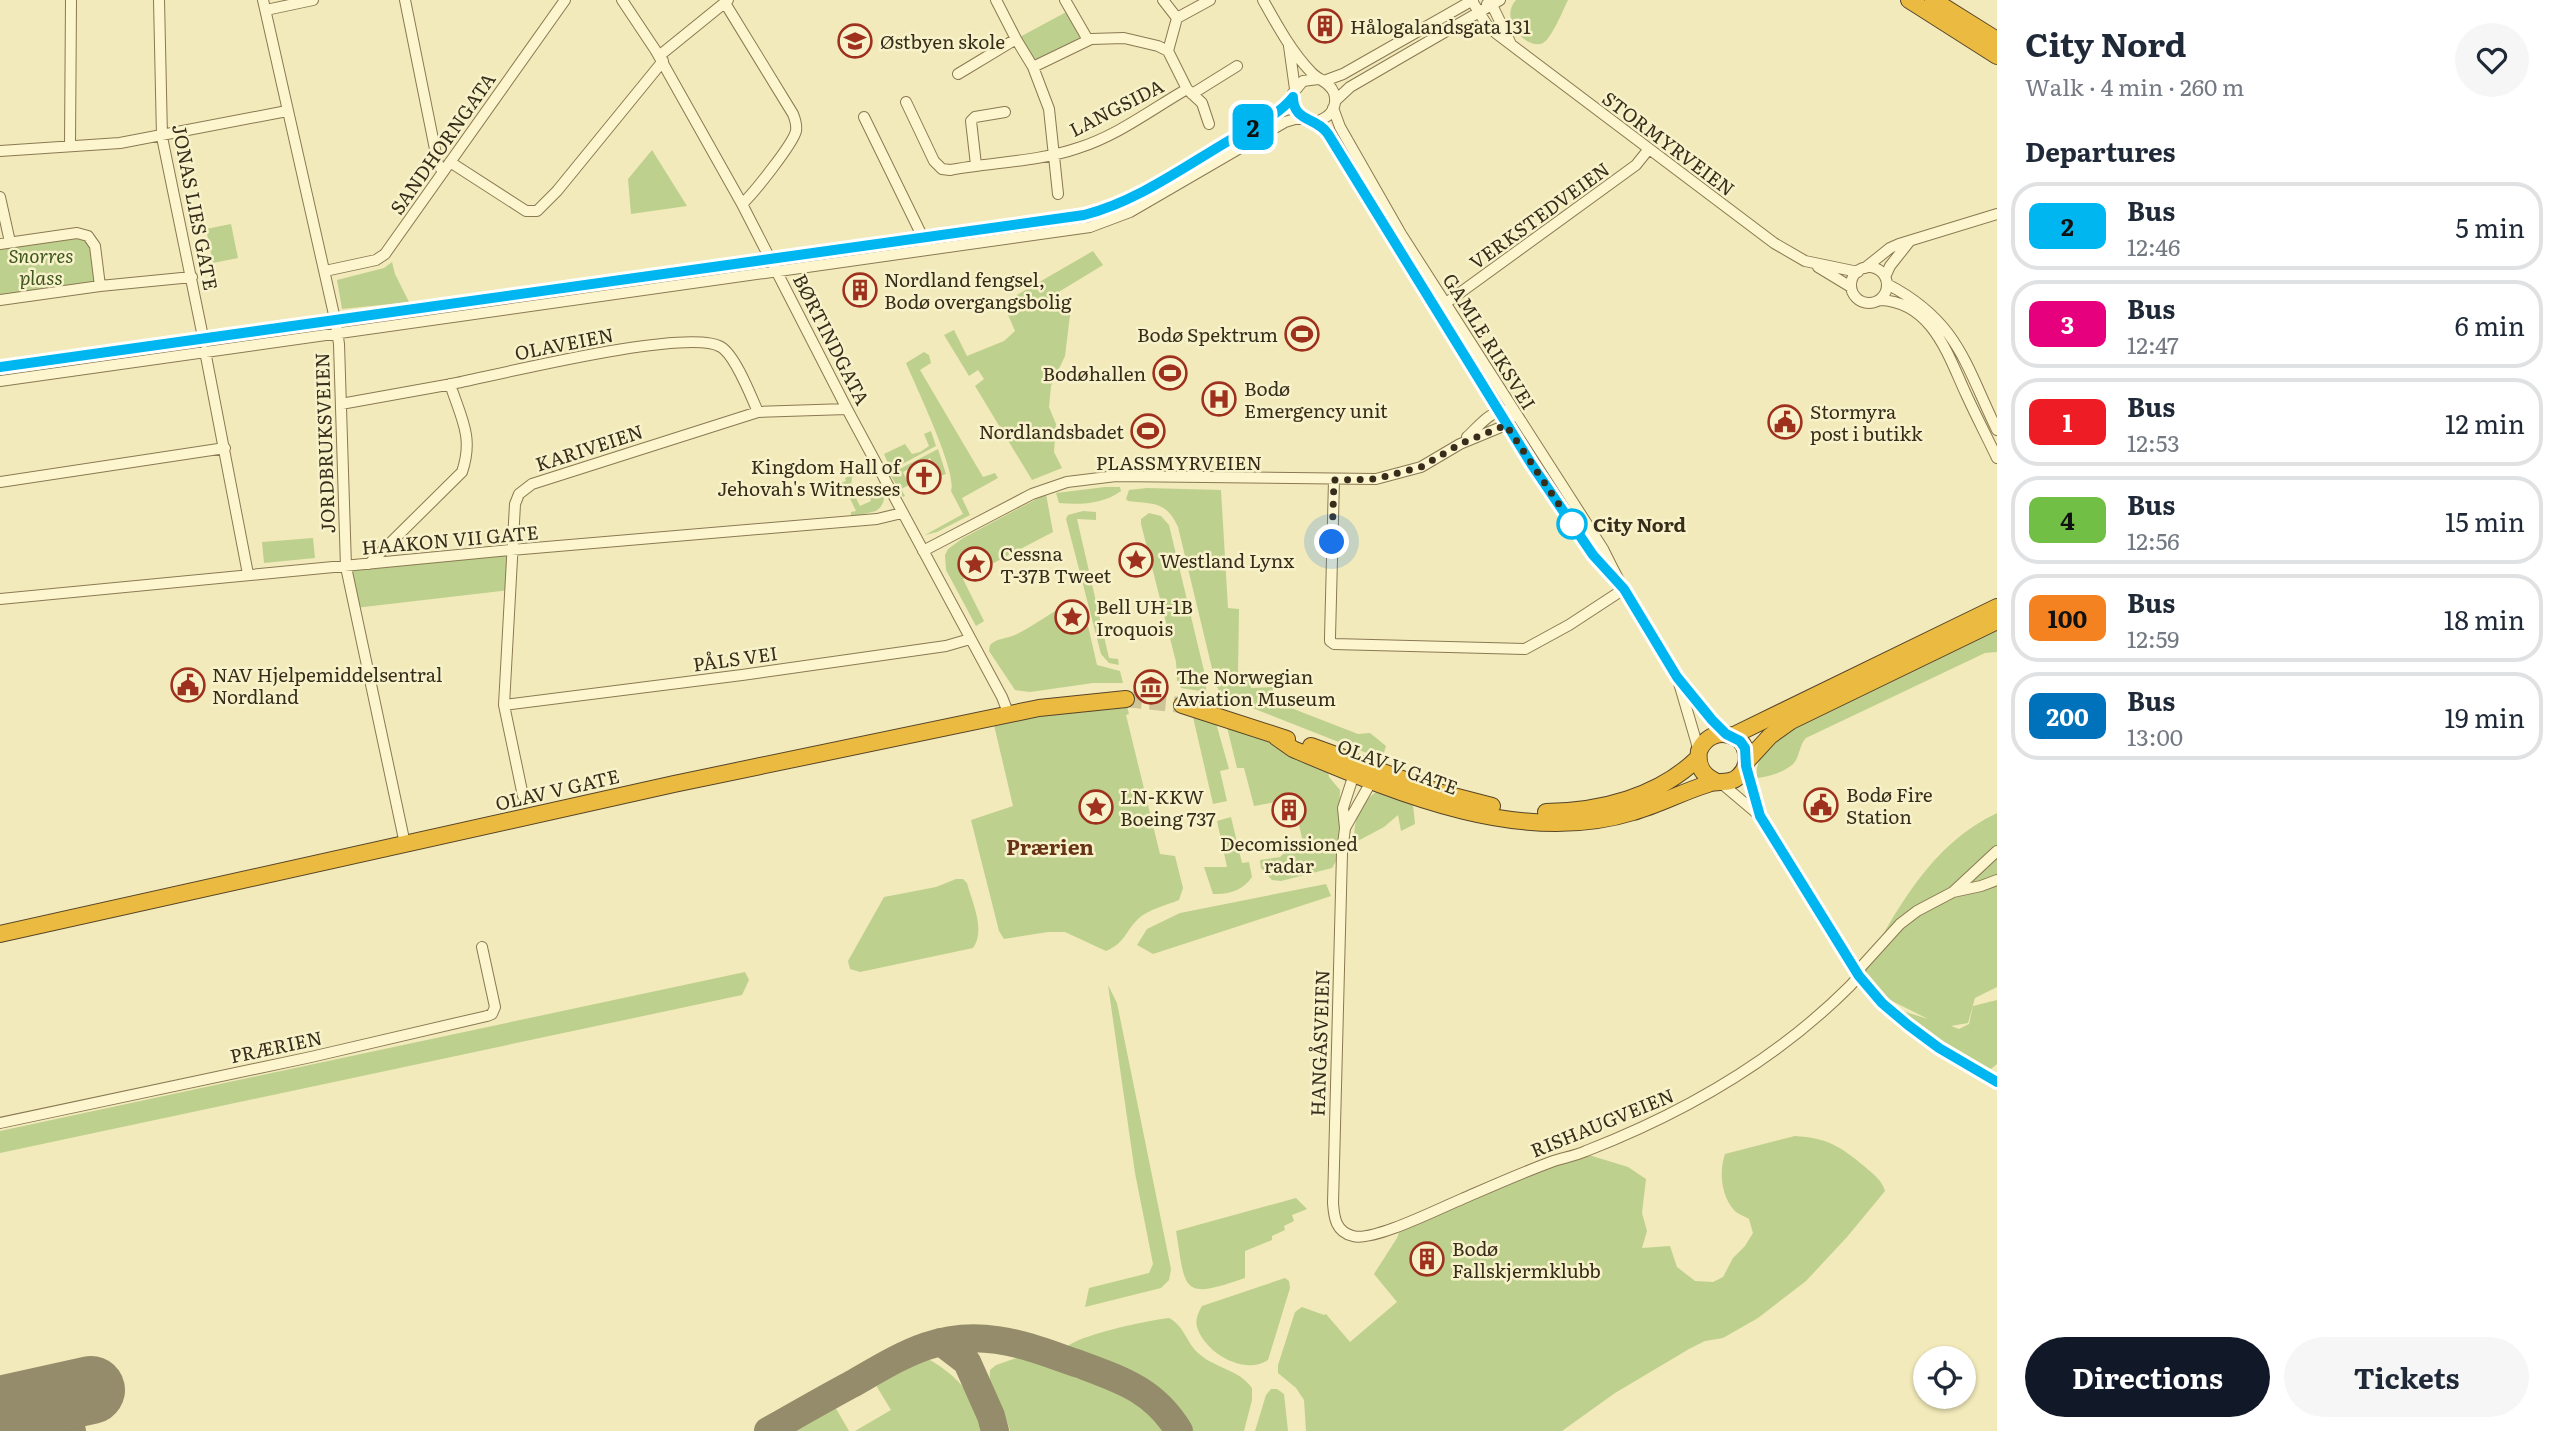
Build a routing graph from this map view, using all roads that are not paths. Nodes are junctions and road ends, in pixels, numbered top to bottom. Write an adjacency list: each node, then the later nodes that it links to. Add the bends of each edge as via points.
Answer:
1 (71, 0): 42 (street)
2 (159, 0): 41 (street, JONAS LIES GATE)
3 (313, 0): 17 (street)
4 (405, 0): 47 (street, via 438,164)
5 (565, 0): 47 (street, SANDHORNGATA)
6 (622, 0): 27 (street, BØRTINDGATA)
7 (996, 0): 20 (street)
8 (1163, 0): 19 (street)
9 (1210, 0): 19 (street)
10 (1263, 0): 24 (street)
11 (1473, 0): 16 (street); 18 (street, STORMYRVEIEN); 31 (street, via 1343,74)
12 (1909, 0): 26 (highway)
13 (1933, 0): 22 (highway)
14 (727, 1): 27 (street); 50 (street, via 797,127 786,149)
15 (1068, 1): 21 (street)
16 (1496, 2): 18 (street); 23 (street, STORMYRVEIEN)
17 (264, 5): 36 (street, JORDBRUKSVEIEN)
18 (1479, 13): 23 (street, STORMYRVEIEN); 35 (street, via 1350,87)
19 (1177, 18): 25 (street)
20 (1016, 39): 29 (street); 30 (street)
21 (1088, 40): 25 (street, via 1125,38); 29 (street)
22 (1997, 40)
23 (1510, 42): 43 (street, STORMYRVEIEN)
24 (1288, 44): 31 (street); 33 (street)
25 (1168, 51): 32 (street)
26 (1997, 56)
27 (661, 59): 47 (street, via 537,211 527,211); 50 (street, BØRTINDGATA)
28 (1237, 66): 32 (street, LANGSIDA)
29 (1033, 67): 45 (street, via 1049,109)
30 (958, 74)
31 (1321, 80): 33 (street, via 1303,81); 35 (street, via 1331,88)
32 (1190, 92): 40 (street, via 1202,103); 45 (street, LANGSIDA, via 1095,142)
33 (1294, 93): 39 (street, via 1294,108); 52 (street, via 1277,113 1106,209)
34 (906, 102): 46 (street, LANGSIDA, via 937,166 950,170)
35 (1334, 105): 39 (street, via 1327,116); 67 (street, GAMLE RIKSVEI, via 1336,120 1352,149)
36 (287, 111): 41 (street); 59 (street, JORDBRUKSVEIEN)
37 (1005, 111): 46 (street, via 971,121)
38 (864, 117): 52 (street)
39 (1309, 120): 55 (street, via 1286,122 1130,212 1099,224); 77 (street, GAMLE RIKSVEI, via 1328,134)
40 (1209, 124)
41 (162, 137): 42 (street); 61 (street, JONAS LIES GATE)
42 (70, 145): 44 (street)
43 (1648, 150): 57 (street, STORMYRVEIEN, via 1774,243); 67 (street, VERKSTEDVEIEN, via 1636,165)
44 (0, 151)
45 (1052, 155): 46 (street, LANGSIDA); 48 (street)
46 (976, 165)
47 (446, 167): 59 (street, SANDHORNGATA, via 385,254)
48 (1058, 194)
49 (0, 198): 54 (street)
50 (742, 204): 56 (street, BØRTINDGATA)
51 (1997, 214): 53 (street)
52 (923, 238): 55 (street); 56 (street)
53 (1909, 242): 58 (street, via 1891,248); 62 (street, via 1890,266)
54 (5, 243): 63 (street, via 77,233 89,236 95,246)
55 (929, 250): 60 (street)
56 (771, 258): 60 (street, BØRTINDGATA); 68 (street)
57 (1812, 264): 58 (street, STORMYRVEIEN); 64 (street, STORMYRVEIEN)
58 (1861, 270): 62 (street, via 1877,269); 64 (street)
59 (325, 271): 68 (street, JORDBRUKSVEIEN)
60 (778, 271): 69 (street); 76 (street, BØRTINDGATA)
61 (192, 277): 63 (street); 70 (street, JONAS LIES GATE)
62 (1886, 280): 66 (street); 81 (street, via 1944,326 1962,351)
63 (100, 286): 65 (street)
64 (1852, 287): 66 (street, via 1863,302)
65 (0, 300)
66 (1880, 300): 84 (street, via 1891,300 1915,312 1938,334)
67 (1446, 303): 79 (street, GAMLE RIKSVEI)
68 (335, 319): 69 (street, JORDBRUKSVEIEN); 70 (street)
69 (337, 333): 71 (street); 75 (street, JORDBRUKSVEIEN)
70 (203, 337): 72 (street)
71 (205, 351): 73 (street); 83 (street)
72 (0, 367)
73 (0, 381)
74 (450, 384): 75 (street, OLAVEIEN); 78 (street, OLAVEIEN, via 617,350 711,343 726,352); 90 (street, via 468,439 462,472)
75 (341, 404): 91 (street, JORDBRUKSVEIEN)
76 (847, 409): 78 (street, KARIVEIEN); 87 (street, BØRTINDGATA)
77 (1499, 411): 79 (street); 80 (street, GAMLE RIKSVEI); 82 (street, PLASSMYRVEIEN)
78 (758, 412): 88 (street, KARIVEIEN, via 532,484 519,494 515,505)
79 (1514, 413): 80 (street); 93 (street, GAMLE RIKSVEI)
80 (1506, 425): 82 (street, PLASSMYRVEIEN); 93 (street, GAMLE RIKSVEI, via 1593,555)
81 (1997, 430)
82 (1460, 444): 85 (street, PLASSMYRVEIEN, via 1421,467 1376,479)
83 (225, 448): 86 (street); 92 (street)
84 (1997, 458)
85 (1334, 480): 89 (street, PLASSMYRVEIEN, via 1116,476 1067,482 1032,494); 93 (street, via 1330,641 1334,644 1525,649)
86 (0, 482)
87 (902, 513): 88 (street, HAAKON VII GATE, via 865,521); 89 (street, BØRTINDGATA)
88 (511, 550): 90 (street, HAAKON VII GATE); 100 (street, KARIVEIEN)
89 (923, 551): 97 (street)
90 (369, 564): 91 (street, HAAKON VII GATE)
91 (346, 567): 92 (street, HAAKON VII GATE); 111 (street, JORDBRUKSVEIEN)
92 (248, 574): 94 (street, HAAKON VII GATE)
93 (1624, 589): 98 (street, GAMLE RIKSVEI)
94 (0, 598)
95 (1997, 607): 103 (highway, OLAV V GATE)
96 (1997, 621): 105 (highway, OLAV V GATE, via 1791,721)
97 (970, 639): 100 (street, PÅLS VEI, via 742,675); 102 (street)
98 (1677, 677): 103 (street, GAMLE RIKSVEI); 104 (street, GAMLE RIKSVEI)
99 (1126, 699): 102 (highway, OLAV V GATE)
100 (504, 705): 108 (street, KARIVEIEN)
101 (1182, 705): 106 (highway, OLAV V GATE)
102 (1009, 715): 111 (highway, OLAV V GATE)
103 (1729, 735): 104 (highway, OLAV V GATE, via 1710,738); 105 (highway, via 1745,748)
104 (1699, 755): 106 (highway, OLAV V GATE, via 1672,779 1632,798 1562,811 1508,809); 107 (highway, via 1703,772)
105 (1746, 763): 107 (highway, OLAV V GATE, via 1735,779); 109 (street)
106 (1364, 774): 107 (highway, OLAV V GATE, via 1412,797 1459,810 1569,822 1612,818); 110 (street); 110 (street, via 1343,808)
107 (1718, 782): 109 (street)
108 (523, 796)
109 (1760, 816): 117 (street)
110 (1345, 828): 120 (street, HANGÅSVEIEN, via 1333,1203 1339,1229)
111 (405, 844): 115 (highway, OLAV V GATE)
112 (1997, 851): 114 (street, RISHAUGVEIEN)
113 (1997, 880): 114 (street, RISHAUGVEIEN)
114 (1953, 892): 117 (street, RISHAUGVEIEN, via 1900,924 1861,967)
115 (0, 934)
116 (482, 947): 119 (street, PRÆRIEN, via 495,1007 487,1016)
117 (1859, 976): 118 (street, via 1908,1025 1939,1048); 120 (street, RISHAUGVEIEN, via 1773,1054 1688,1105 1584,1152)
118 (1995, 1077)
119 (0, 1123)
120 (1366, 1238)

